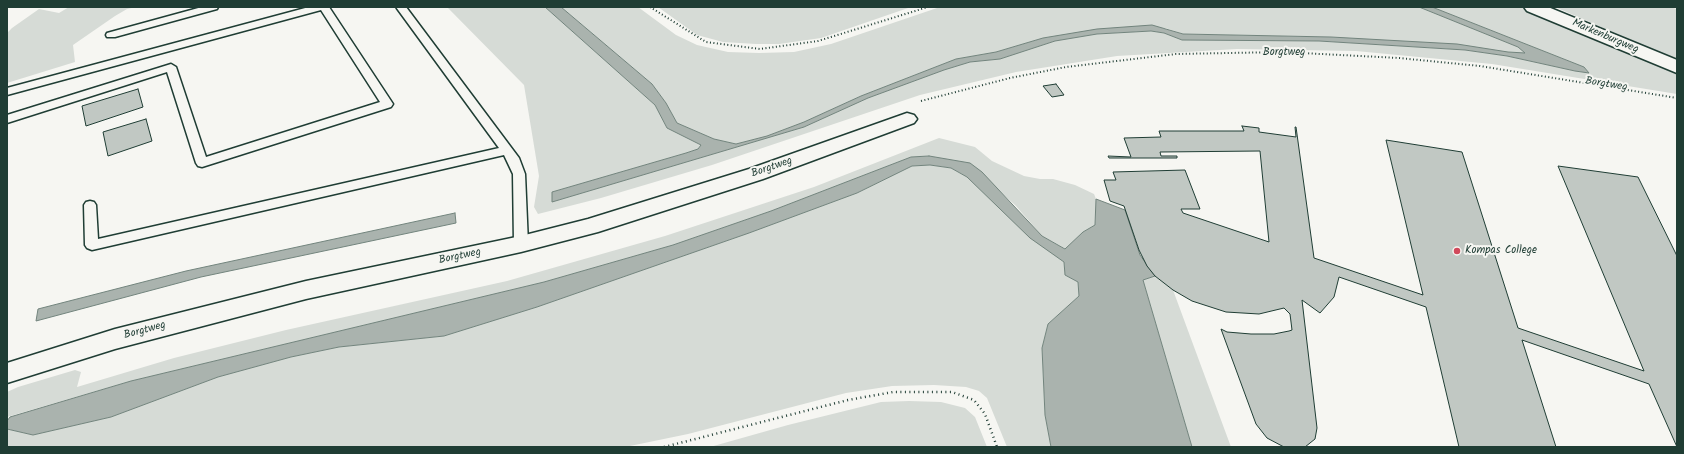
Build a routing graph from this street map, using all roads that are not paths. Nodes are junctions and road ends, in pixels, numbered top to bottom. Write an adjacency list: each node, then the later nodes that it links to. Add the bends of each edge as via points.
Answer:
1 (213, 7): 6 (lane)
2 (320, 7): 8 (lane)
3 (324, 7): 10 (lane, via 387,104 202,163 171,67)
4 (401, 7): 11 (lane)
5 (1533, 7): 7 (street, Markenburgweg)
6 (111, 35)
7 (1677, 67)
8 (7, 92)
9 (911, 111): 13 (street, Borgtweg, via 756,174 590,226)
10 (7, 119)
11 (507, 150): 12 (lane, via 92,245); 13 (lane, via 519,174)
12 (90, 205)
13 (521, 244): 14 (street, Borgtweg, via 298,292 115,339)
14 (7, 373)

